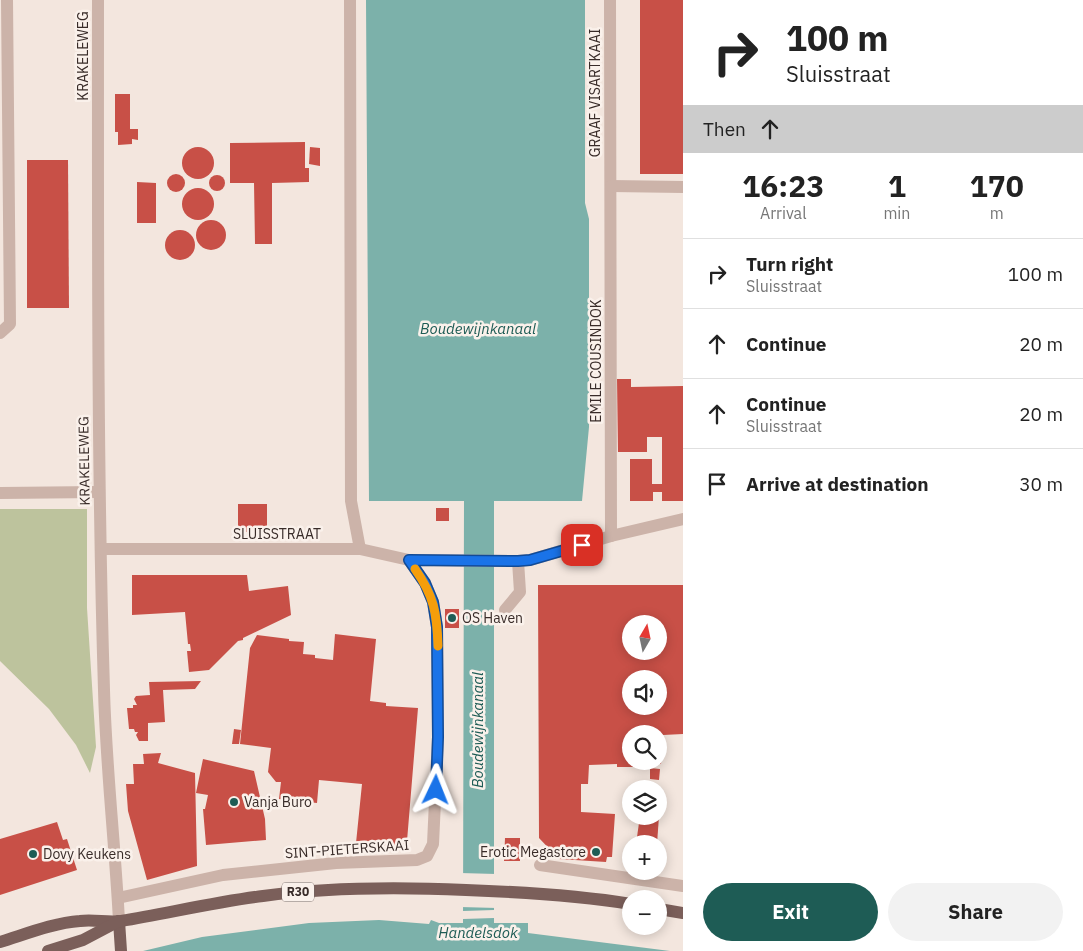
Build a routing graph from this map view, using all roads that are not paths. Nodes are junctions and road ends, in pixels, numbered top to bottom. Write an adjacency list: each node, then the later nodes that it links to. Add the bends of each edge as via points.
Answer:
1 (7, 0): 7 (street, via 10,324)
2 (98, 0): 8 (street, KRAKELEWEG)
3 (350, 0): 13 (street, via 351,501)
4 (610, 0): 5 (street, GRAAF VISARTKAAI)
5 (611, 186): 6 (street); 11 (street, EMILE COUSINDOK)
6 (683, 187)
7 (0, 333)
8 (99, 492): 9 (street); 12 (street, KRAKELEWEG)
9 (0, 493)
10 (683, 519): 11 (street)
11 (611, 536): 15 (street, via 530,560)
12 (101, 549): 13 (street, SLUISSTRAAT); 19 (street, KRAKELEWEG, via 104,702)
13 (360, 549): 14 (street, SLUISSTRAAT)
14 (409, 560): 15 (street, SLUISSTRAAT); 19 (street, SINT-PIETERSKAAI, via 433,602 437,627 438,737 433,844 427,856 417,860 336,863 223,874)
15 (512, 561): 16 (street, via 520,592)
16 (505, 610)
17 (540, 865): 18 (street)
18 (683, 886)
19 (118, 898): 23 (street, KRAKELEWEG)
20 (622, 902): 23 (main road, R30, via 525,892 397,888 291,892)
21 (667, 910): 22 (main road)
22 (683, 913)
23 (119, 921): 24 (main road, R30, via 78,921); 25 (main road, R30, via 82,940); 26 (main road)
24 (0, 942)
25 (48, 951)
26 (121, 951)

